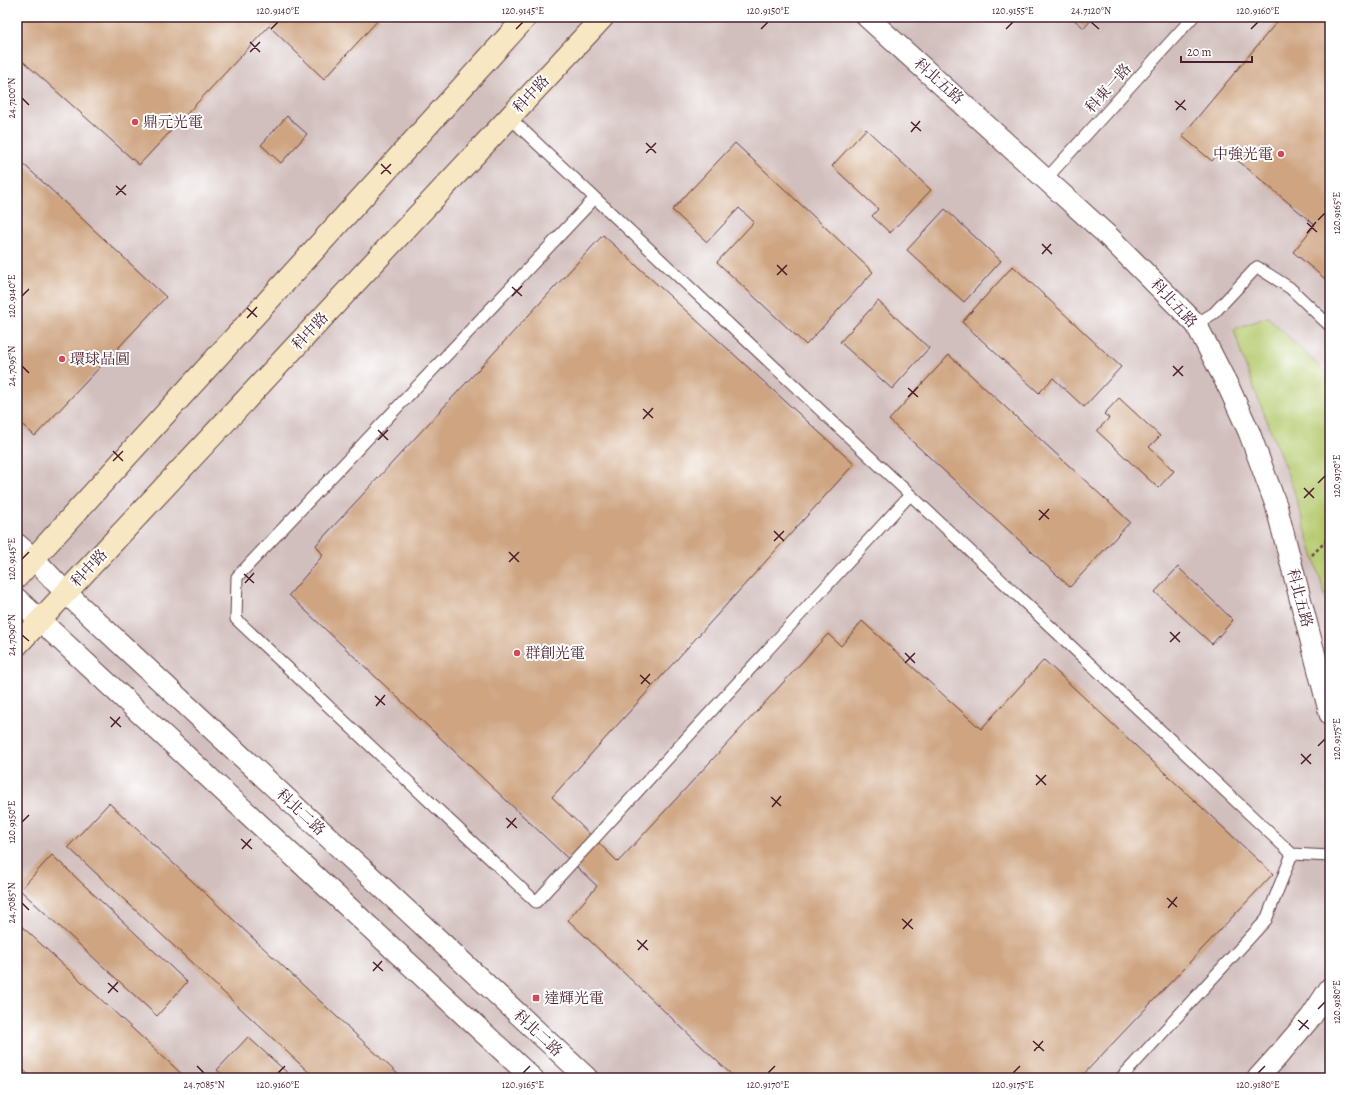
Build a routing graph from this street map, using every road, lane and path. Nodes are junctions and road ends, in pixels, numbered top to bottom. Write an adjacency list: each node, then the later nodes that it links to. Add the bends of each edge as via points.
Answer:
1 (526, 17): 14 (street)
2 (603, 17): 5 (street, 科中路)
3 (868, 17): 6 (street, 科北五路)
4 (1186, 19): 6 (lane, 科東一路)
5 (509, 118): 7 (lane); 16 (street, 科中路)
6 (1046, 179): 8 (street, 科北五路, via 1107,235)
7 (595, 198): 10 (lane); 10 (lane, via 237,577 236,619 536,902)
8 (1196, 324): 9 (lane, via 1214,313 1258,267 1290,288); 20 (street, 科北五路, via 1249,432 1276,505)
9 (1330, 326)
10 (910, 495): 21 (lane)
11 (1330, 537): 13 (path)
12 (17, 544): 14 (street, 科北二路)
13 (1309, 558)
14 (34, 559): 15 (street); 16 (street, 科北二路)
15 (17, 577)
16 (66, 593): 18 (street, 科中路); 25 (street, 科北二路)
17 (17, 599): 18 (street)
18 (40, 620): 19 (street, 科中路); 24 (street)
19 (17, 645)
20 (1330, 714)
21 (1292, 854): 22 (lane); 26 (lane, via 1266,920)
22 (1330, 856)
23 (1330, 988): 27 (street, via 1311,1017)
24 (532, 1078)
25 (587, 1078)
26 (1121, 1078)
27 (1258, 1078)

